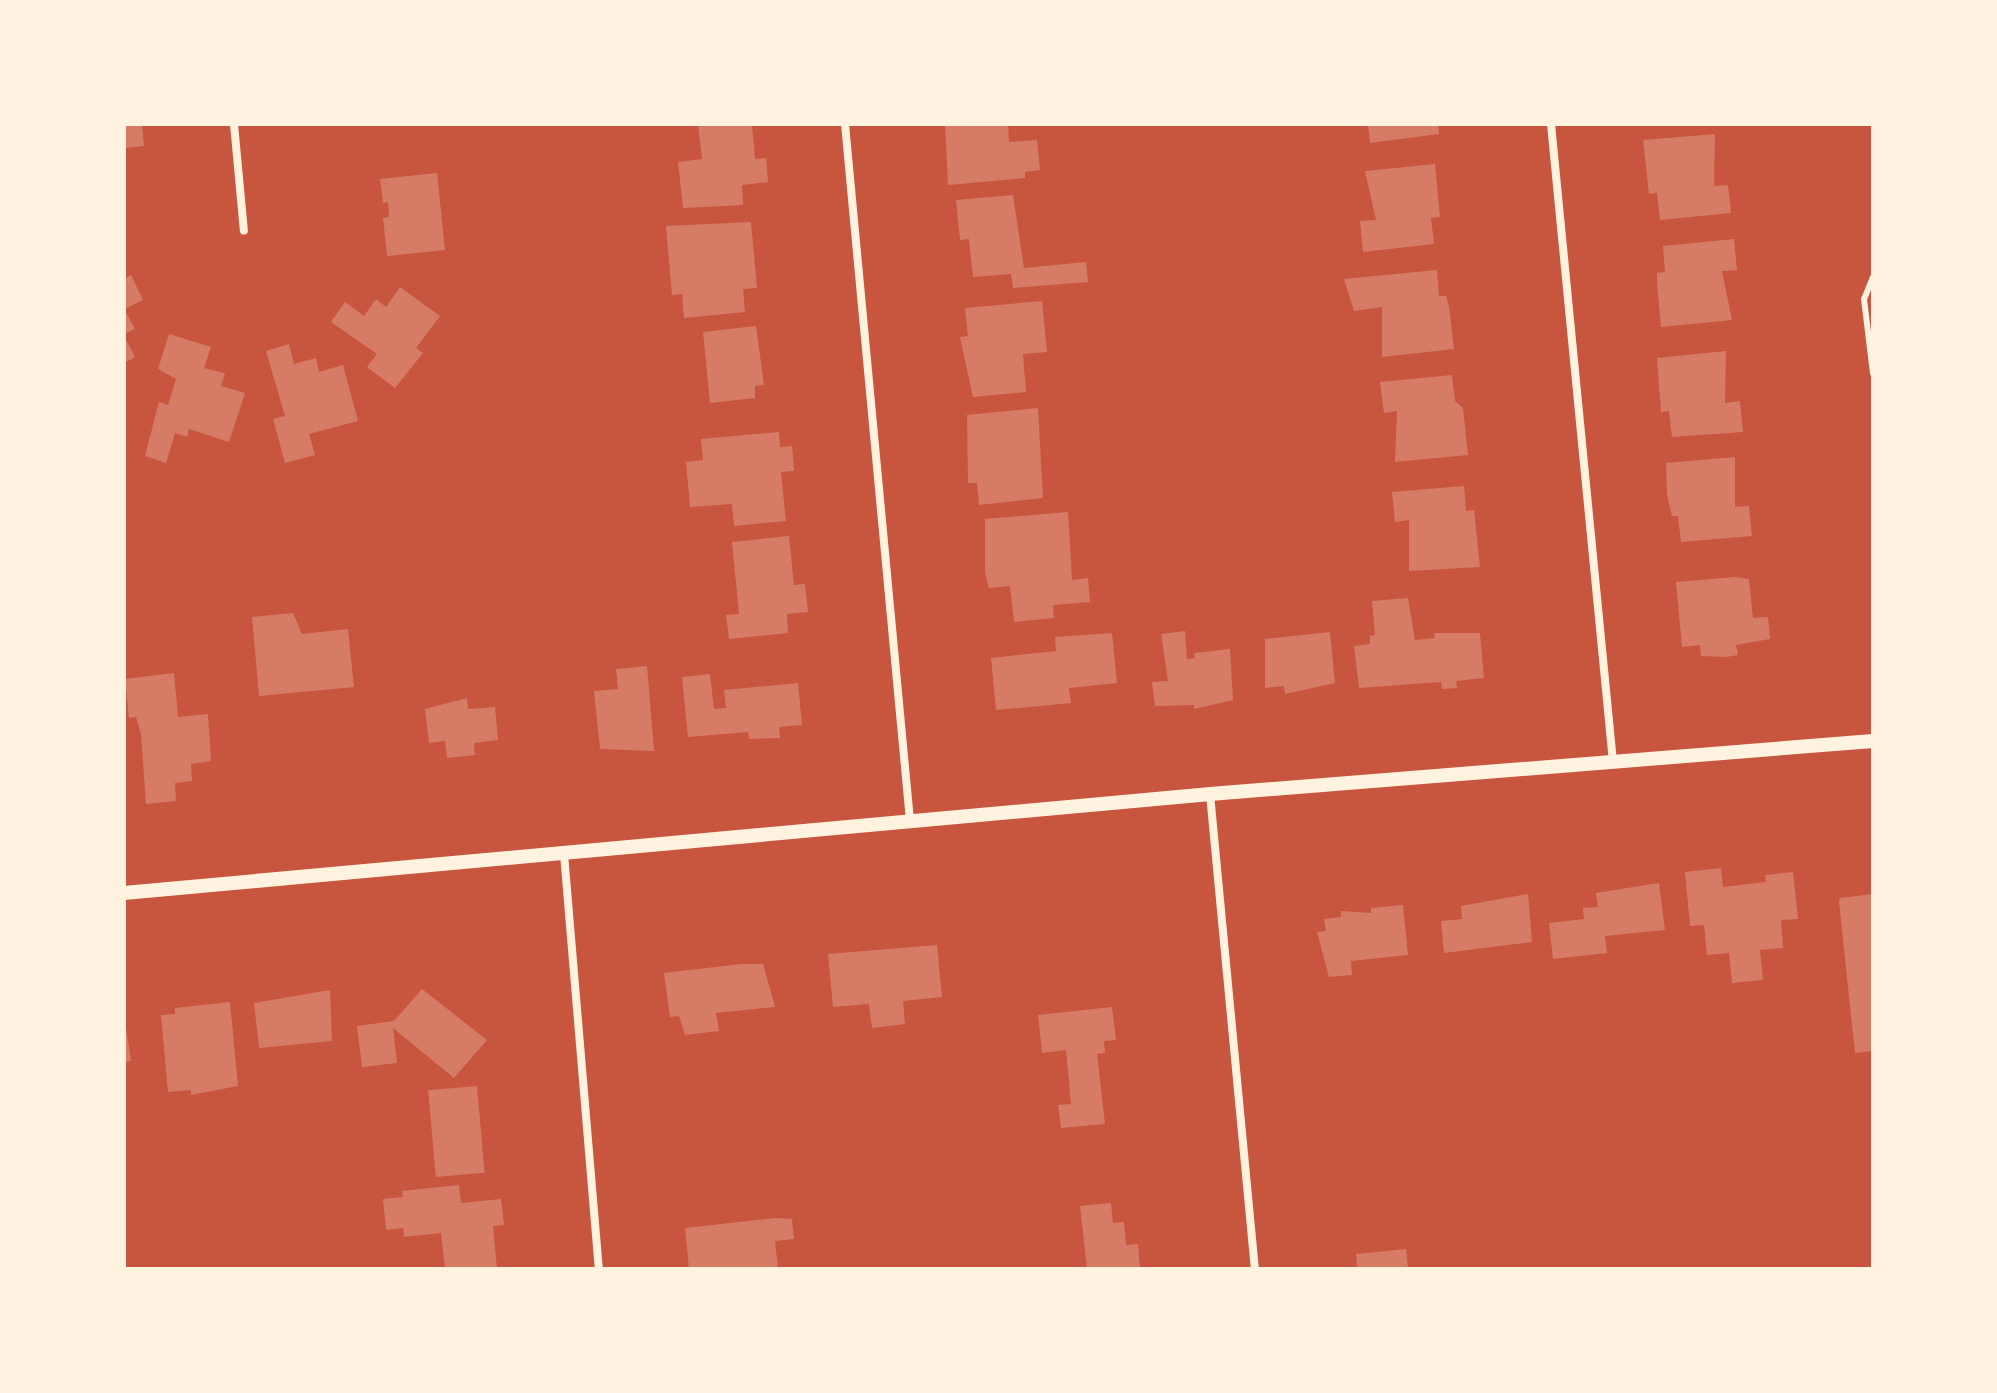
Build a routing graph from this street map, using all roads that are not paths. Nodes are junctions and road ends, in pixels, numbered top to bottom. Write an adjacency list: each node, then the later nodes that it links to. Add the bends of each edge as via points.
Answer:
1 (234, 124): 4 (street)
2 (845, 124): 10 (street)
3 (1551, 124): 8 (street)
4 (244, 231)
5 (1873, 277): 6 (lane, via 1864,299)
6 (1873, 373)
7 (1873, 741): 8 (street)
8 (1613, 763): 9 (street)
9 (1210, 794): 10 (street); 14 (street)
10 (910, 821): 11 (street)
11 (564, 854): 12 (street); 13 (street)
12 (124, 893)
13 (599, 1269)
14 (1255, 1269)

